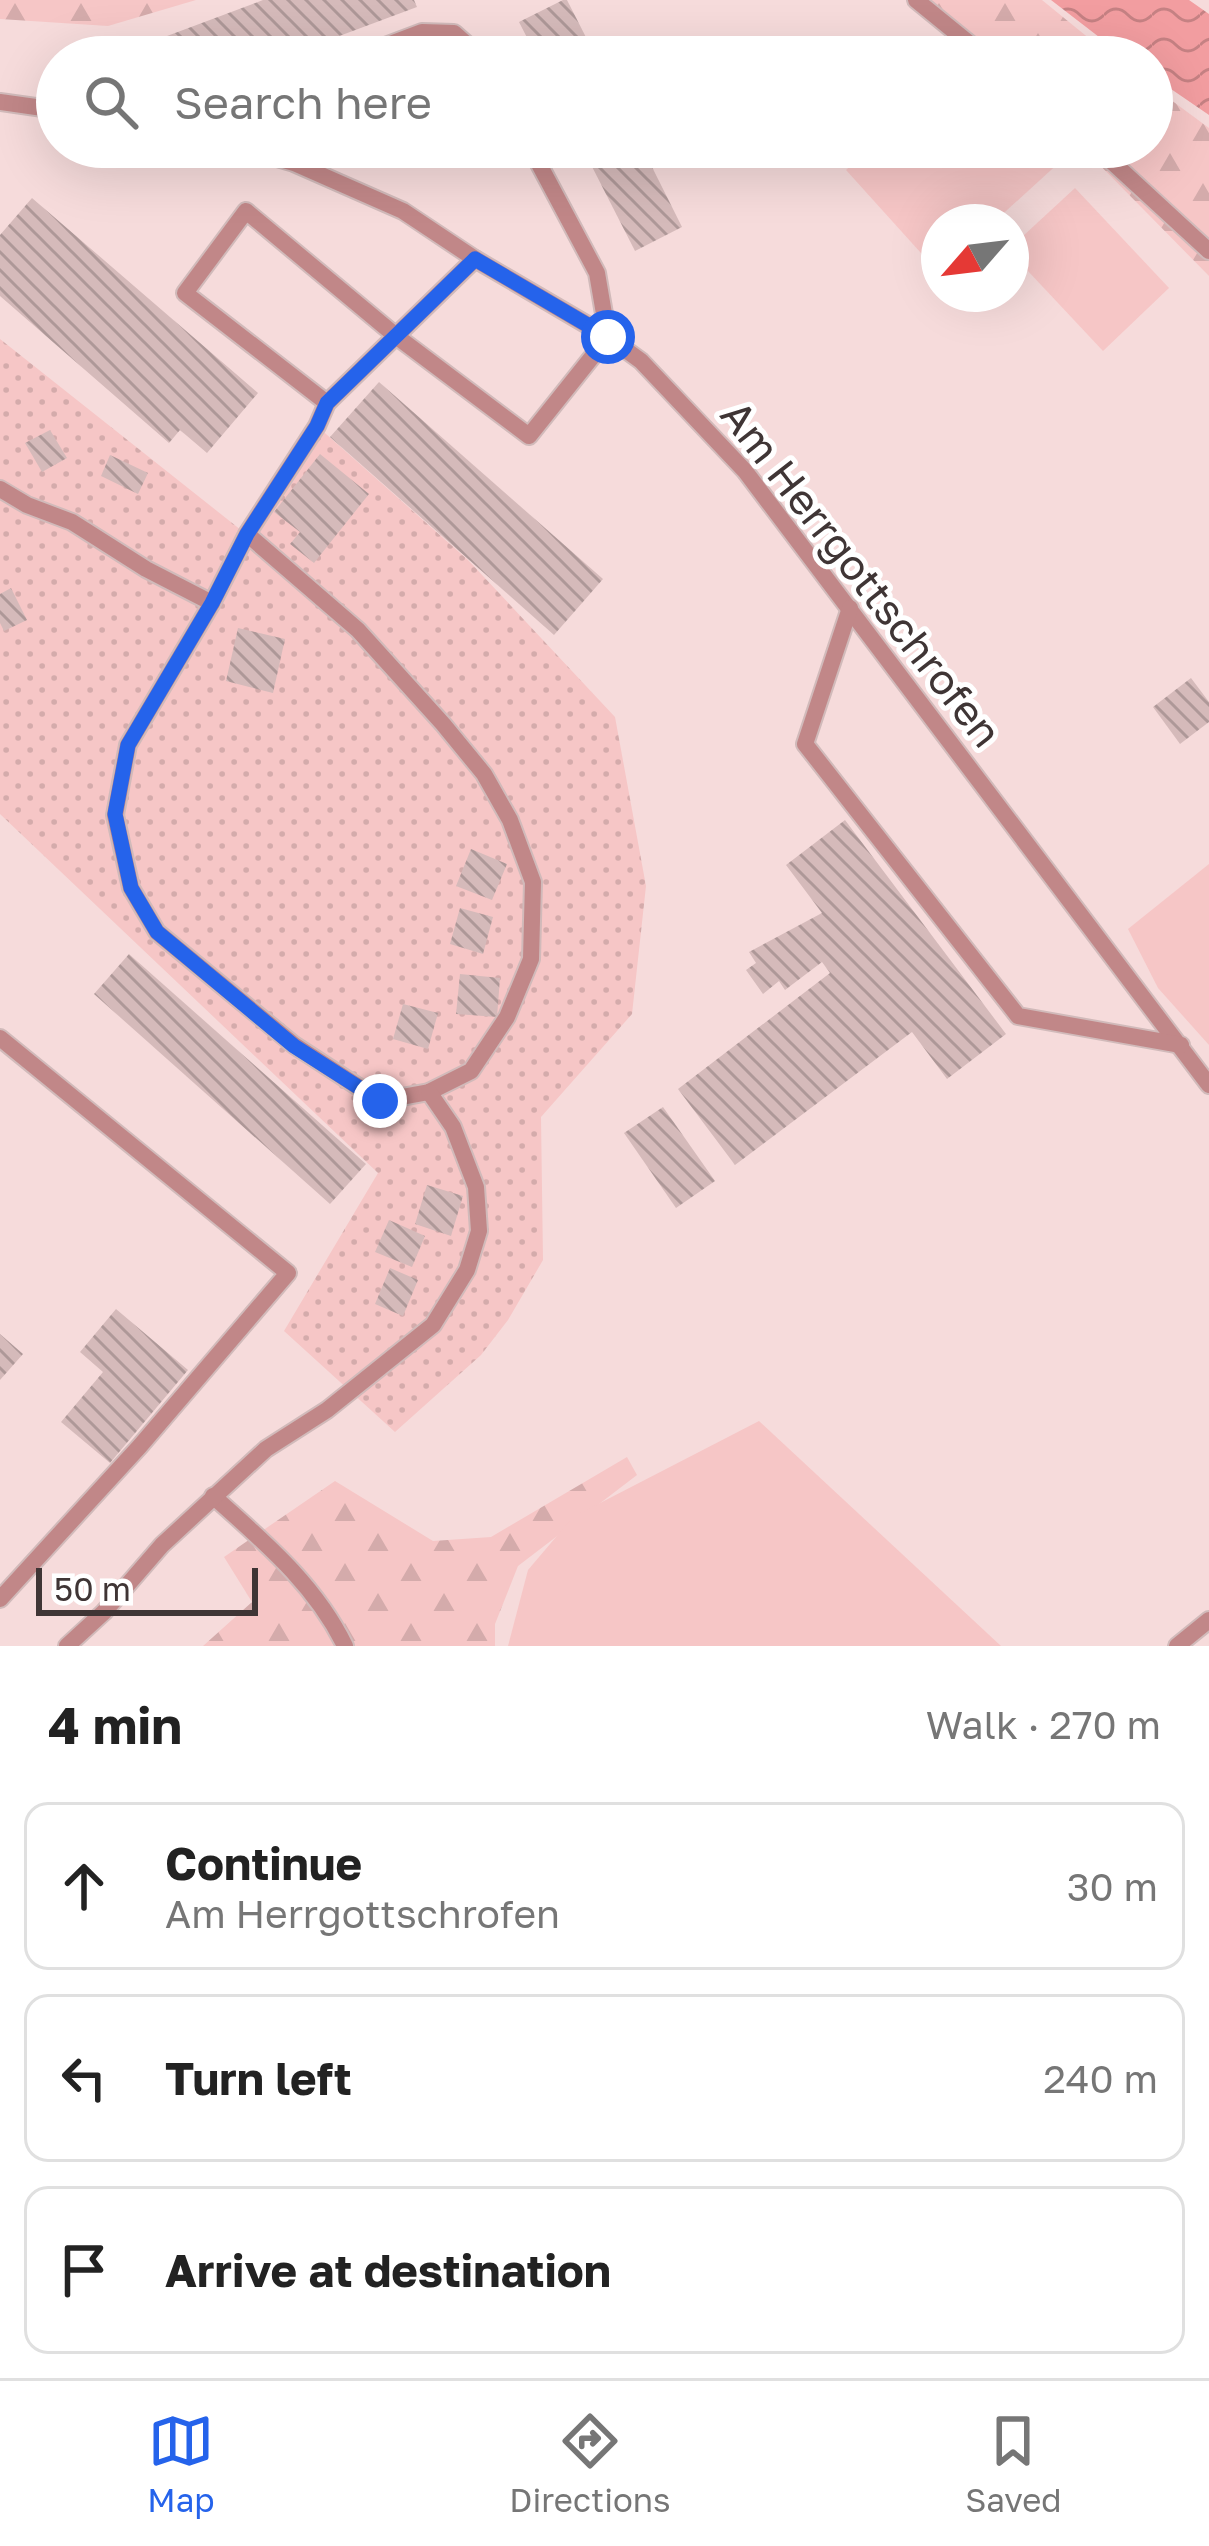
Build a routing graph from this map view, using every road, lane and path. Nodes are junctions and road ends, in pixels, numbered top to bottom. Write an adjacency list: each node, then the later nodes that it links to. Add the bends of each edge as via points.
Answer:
1 (916, 0): 4 (lane)
2 (411, 36): 3 (lane)
3 (458, 36)
4 (960, 36)
5 (0, 102): 6 (lane)
6 (36, 107)
7 (303, 168): 11 (lane, Am Herrgottschrofen, via 403,211)
8 (541, 168): 13 (lane, via 597,273)
9 (1119, 168): 10 (lane)
10 (1209, 251)
11 (475, 259): 12 (lane); 13 (lane, Am Herrgottschrofen)
12 (396, 335): 13 (lane, via 529,436); 14 (lane); 14 (lane, via 246,212 185,293)
13 (608, 337): 18 (lane, Am Herrgottschrofen, via 746,471)
14 (327, 403): 16 (lane)
15 (0, 489): 17 (lane)
16 (247, 534): 17 (lane); 22 (lane, via 358,630 443,724 493,789 533,882 531,959 507,1017 471,1071)
17 (212, 603): 22 (lane, via 128,745 115,814 131,888 157,932 294,1046 380,1101)
18 (850, 608): 20 (lane, Am Herrgottschrofen); 20 (lane, via 805,744 1018,1016)
19 (0, 1038): 24 (lane, via 288,1274)
20 (1181, 1045): 21 (lane, Am Herrgottschrofen)
21 (1209, 1085)
22 (430, 1092): 23 (lane, via 476,1187 479,1231 467,1270 433,1325)
23 (213, 1496): 26 (lane); 27 (lane, via 299,1576)
24 (3, 1590)
25 (1209, 1620): 28 (lane)
26 (67, 1646)
27 (344, 1646)
28 (1177, 1646)

